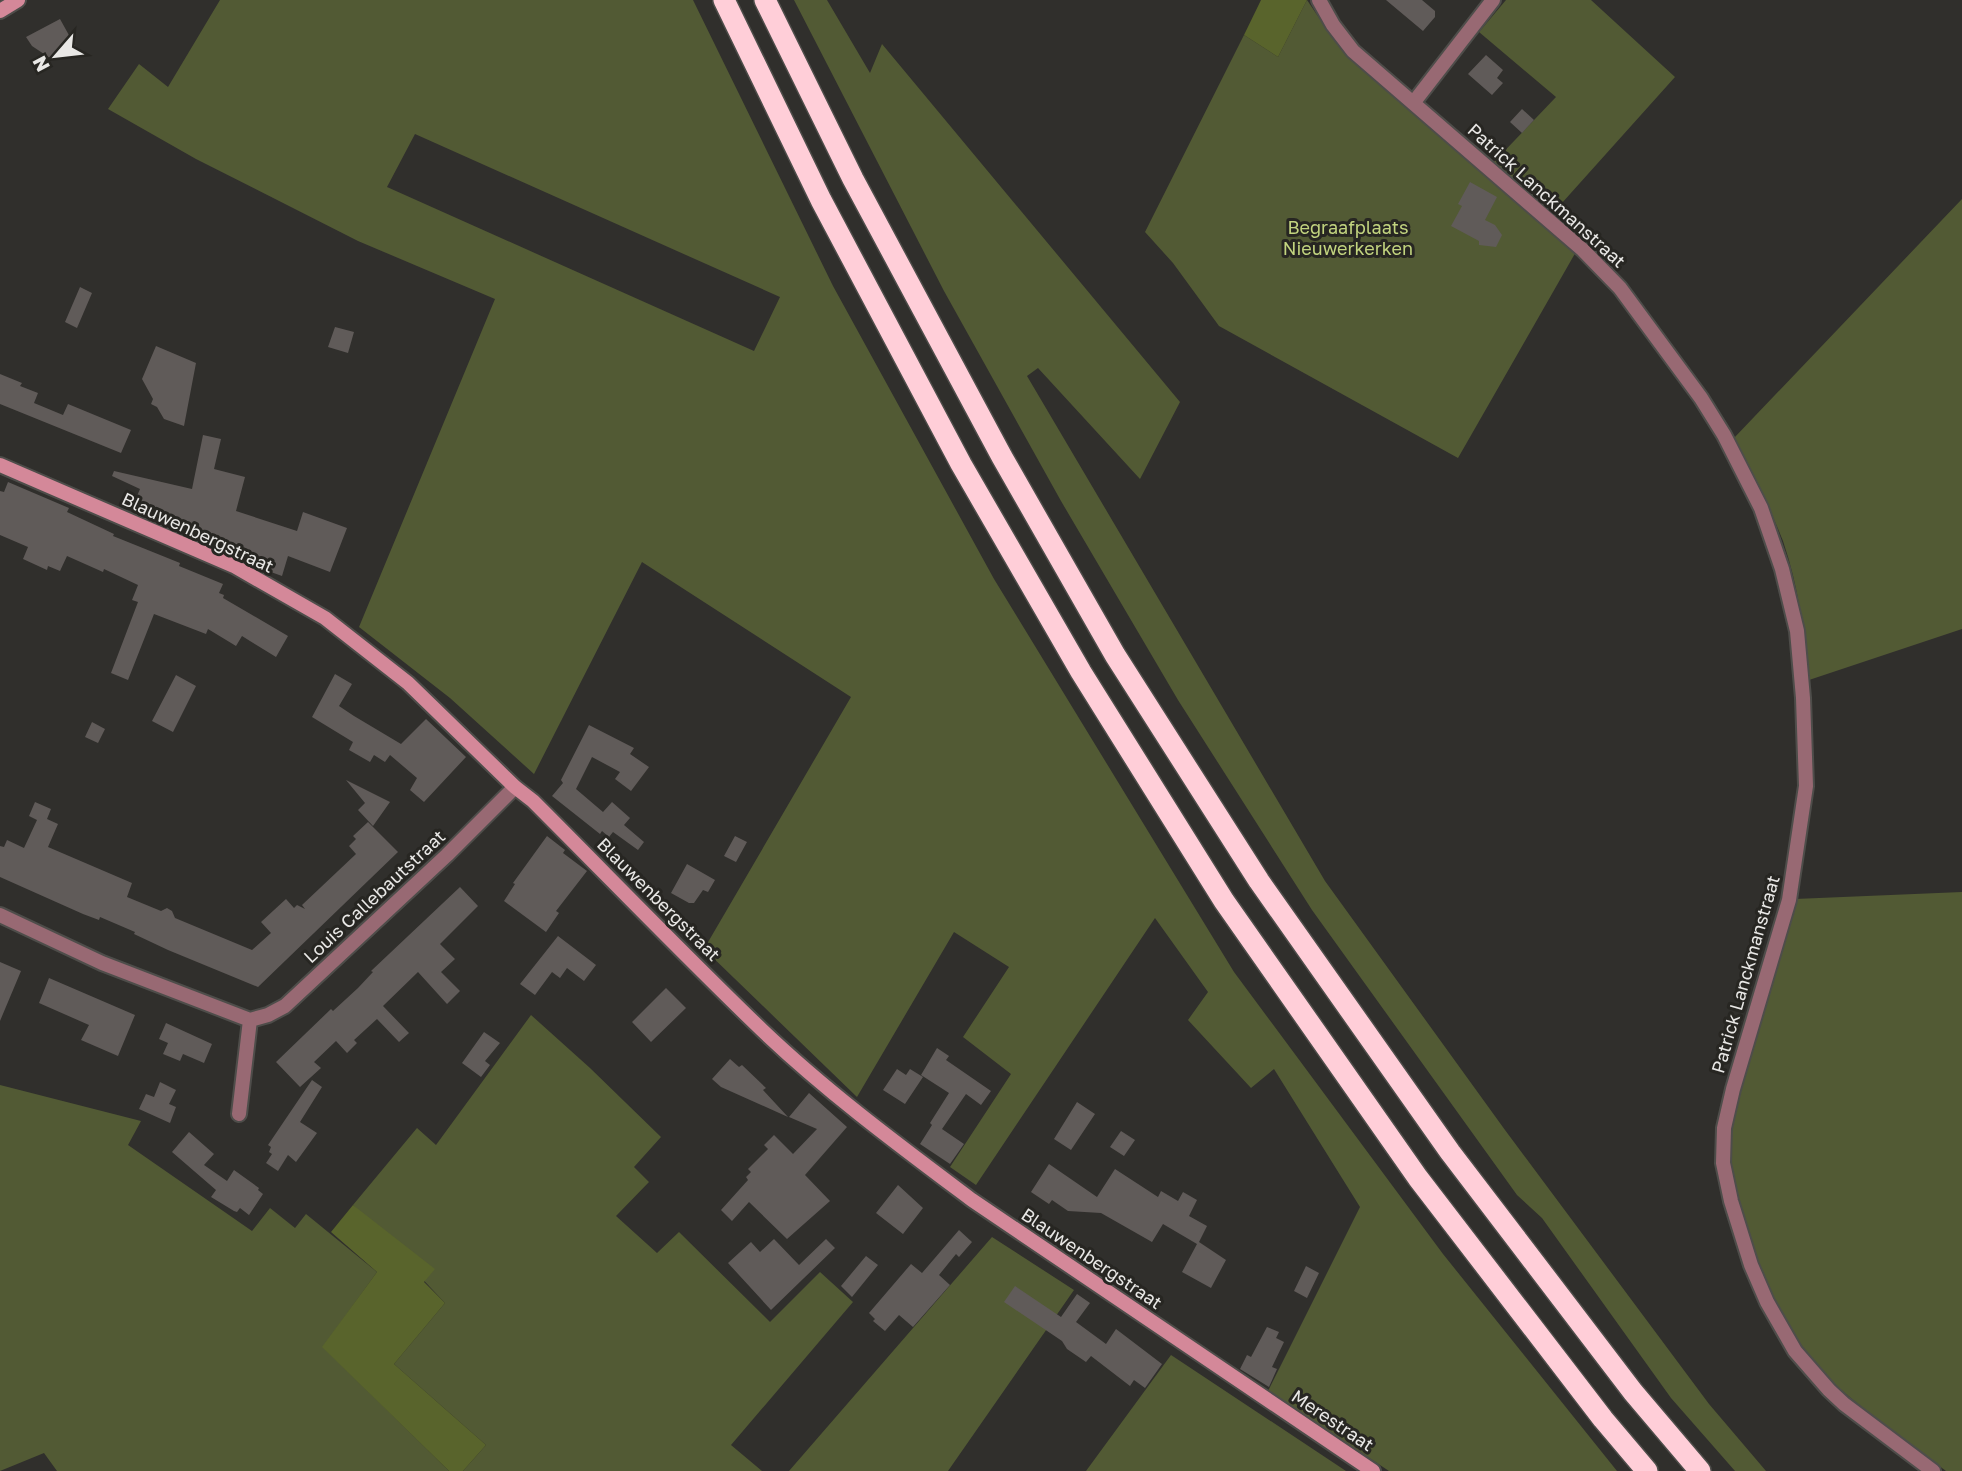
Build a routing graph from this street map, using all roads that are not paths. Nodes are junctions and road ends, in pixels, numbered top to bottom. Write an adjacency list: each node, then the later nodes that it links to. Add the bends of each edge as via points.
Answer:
1 (18, 0): 6 (street)
2 (724, 0): 15 (highway, via 821,200 961,464 1081,672 1203,866 1418,1178)
3 (765, 0): 16 (highway, via 859,191 1115,655 1259,881 1450,1152 1633,1392)
4 (1318, 0): 7 (street, Patrick Lanckmanstraat, via 1353,51)
5 (1493, 0): 7 (street)
6 (0, 10)
7 (1414, 102): 17 (street, Patrick Lanckmanstraat, via 1620,288 1701,398 1761,508 1797,631 1806,786 1789,900 1733,1089 1724,1128 1723,1163 1751,1265 1795,1351 1844,1404)
8 (0, 465): 9 (street, Blauwenbergstraat, via 234,566 325,618 408,683)
9 (515, 787): 11 (street, Louis Callebautstraat, via 285,1006); 13 (street, Blauwenbergstraat, via 832,1092 972,1200)
10 (0, 915): 11 (street, via 102,963)
11 (250, 1020): 12 (street)
12 (239, 1114)
13 (1271, 1401): 14 (street, Merestraat)
14 (1373, 1471)
15 (1647, 1471)
16 (1700, 1471)
17 (1933, 1471)

